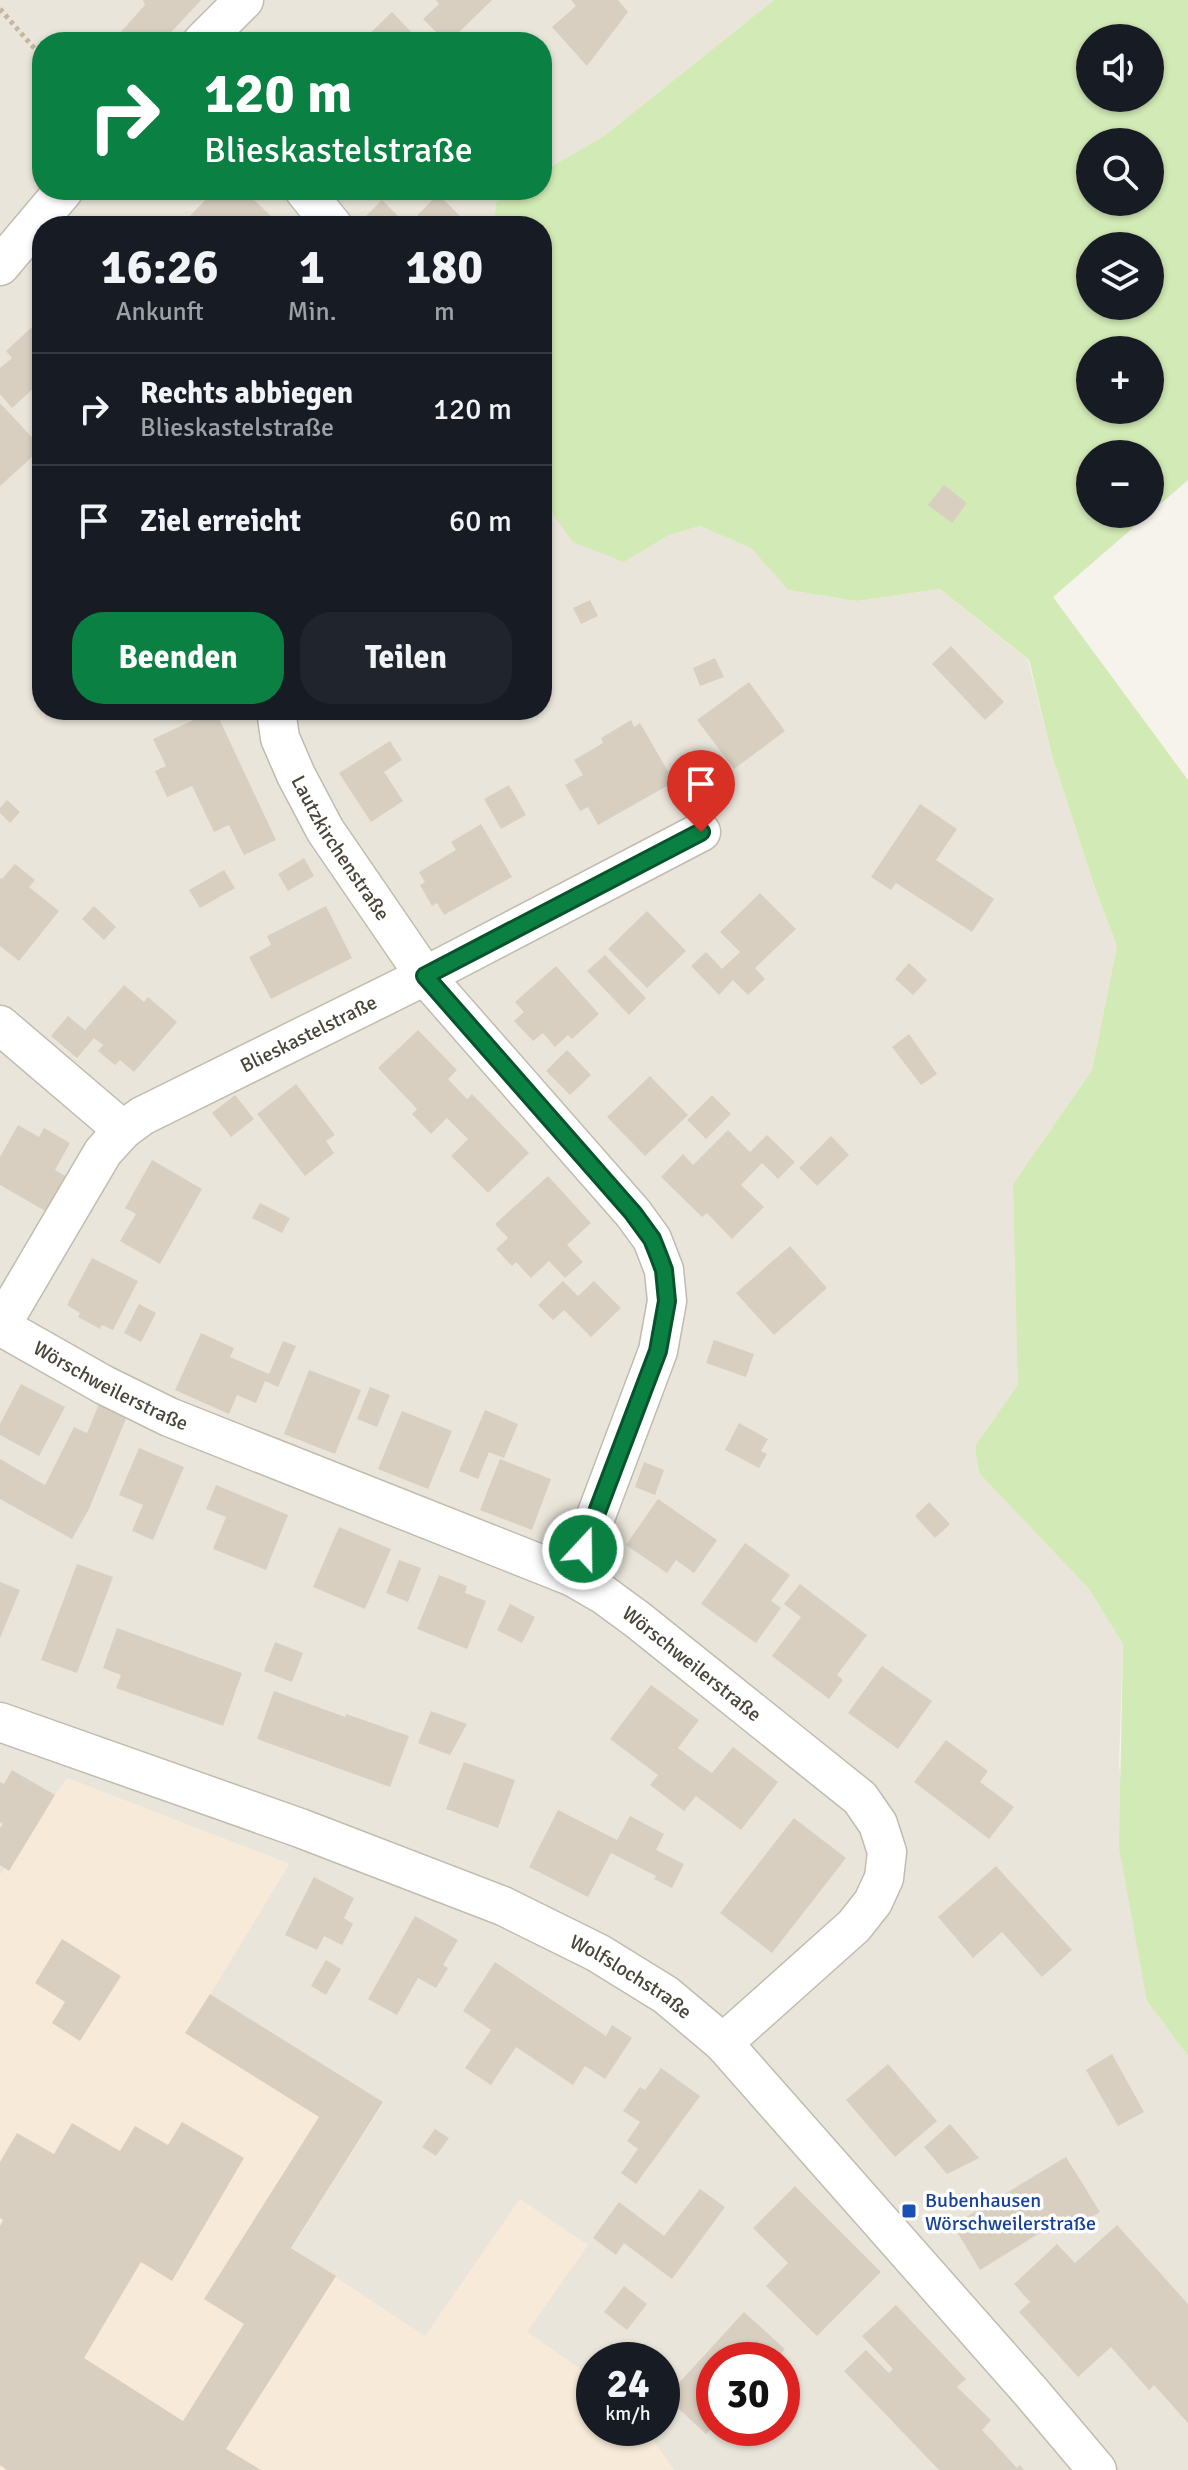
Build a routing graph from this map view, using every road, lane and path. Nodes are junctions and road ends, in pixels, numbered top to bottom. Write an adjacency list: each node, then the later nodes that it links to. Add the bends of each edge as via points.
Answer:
1 (244, 0): 3 (street)
2 (0, 9): 4 (path)
3 (212, 32)
4 (32, 46)
5 (56, 200): 7 (street)
6 (312, 200): 8 (street)
7 (42, 216)
8 (325, 216)
9 (32, 228): 10 (street)
10 (0, 266)
11 (277, 720): 13 (street, Lautzkirchenstraße, via 296,775 325,830)
12 (701, 832): 13 (street, Blieskastelstraße)
13 (425, 976): 15 (street, Blieskastelstraße); 17 (street, Lautzkirchenstraße, via 633,1213 652,1239 664,1270 667,1301 658,1351)
14 (0, 1025): 15 (street)
15 (123, 1130): 16 (street, Blieskastelstraße, via 103,1152)
16 (0, 1327): 17 (street, Wörschweilerstraße, via 169,1417)
17 (573, 1577): 19 (street, Wörschweilerstraße, via 638,1620 860,1798 878,1824 887,1852 884,1878 873,1902 854,1926)
18 (0, 1722): 19 (street, Wolfslochstraße, via 503,1906 598,1953 666,1995)
19 (723, 2043): 20 (street, Wolfslochstraße)
20 (1097, 2470)

